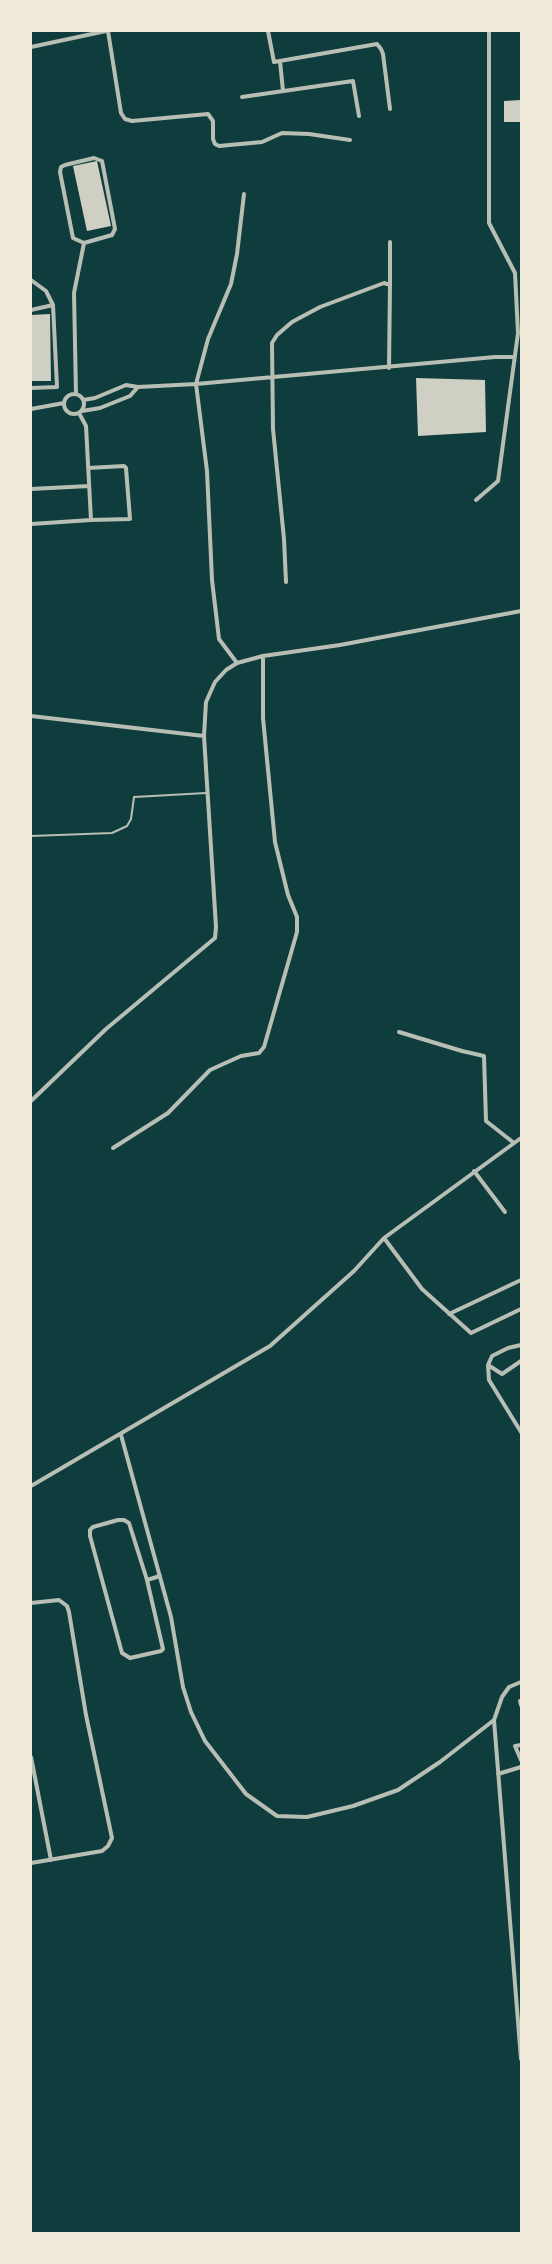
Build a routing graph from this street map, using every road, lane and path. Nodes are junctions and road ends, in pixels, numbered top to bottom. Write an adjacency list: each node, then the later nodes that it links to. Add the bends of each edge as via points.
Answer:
1 (107, 31): 4 (street); 10 (street, via 121,113 125,119 208,114 213,121 213,139 219,146 262,142 282,133)
2 (268, 31): 5 (street, via 272,61)
3 (489, 31): 18 (street, via 489,223 515,273 518,315)
4 (31, 47)
5 (280, 62): 6 (street); 8 (street, via 376,44 383,54)
6 (283, 91): 7 (street); 9 (street, via 353,81)
7 (242, 97)
8 (390, 109)
9 (359, 116)
10 (350, 140)
11 (244, 194): 21 (street, via 231,284 208,339)
12 (390, 242): 15 (street)
13 (84, 243): 13 (street, via 73,238 60,172 65,165 98,158 104,170 116,230 112,235); 24 (street, via 74,293)
14 (31, 280): 16 (street, via 46,291)
15 (390, 285): 19 (street); 20 (street, via 364,290 292,322 272,343)
16 (53, 305): 17 (street); 23 (street, via 57,387)
17 (31, 310)
18 (515, 357): 19 (street); 32 (street, via 498,481)
19 (389, 368): 20 (street)
20 (274, 377): 21 (street); 35 (street, via 273,429)
21 (196, 384): 22 (street); 38 (street, via 207,471 212,580 219,638)
22 (138, 387): 25 (street, via 126,385); 28 (street, via 130,396)
23 (31, 388)
24 (76, 394): 25 (street); 26 (street)
25 (83, 400): 28 (street)
26 (64, 402): 27 (street); 28 (street, via 67,412 73,415)
27 (31, 409)
28 (80, 412): 29 (street, via 86,426)
29 (88, 468): 30 (street); 33 (street, via 126,468 130,519)
30 (89, 486): 31 (street); 33 (street)
31 (31, 489)
32 (476, 500)
33 (91, 520): 34 (street)
34 (31, 524)
35 (286, 582)
36 (521, 611): 37 (street)
37 (263, 656): 38 (street); 47 (street, via 263,718 275,842 297,917 297,932 264,1047 258,1053 241,1056 210,1070 168,1113)
38 (238, 662): 40 (street, via 215,682 206,702)
39 (31, 716): 40 (street)
40 (204, 736): 41 (street)
41 (208, 793): 42 (lane, via 134,796 127,826 112,833); 44 (street, via 215,938 106,1029)
42 (31, 836)
43 (399, 1032): 46 (street, via 484,1056 486,1121)
44 (31, 1102)
45 (521, 1138): 46 (street)
46 (514, 1143): 48 (street)
47 (112, 1148)
48 (474, 1171): 49 (street); 50 (street)
49 (504, 1212)
50 (384, 1238): 53 (street, via 422,1290); 58 (street, via 354,1271 270,1346)
51 (521, 1280): 53 (street)
52 (521, 1309): 53 (street, via 471,1333)
53 (449, 1314)
54 (521, 1345): 56 (street, via 492,1356)
55 (521, 1361): 56 (street, via 502,1374)
56 (488, 1365): 57 (street, via 489,1380)
57 (521, 1432)
58 (120, 1435): 59 (street); 60 (street)
59 (31, 1486)
60 (160, 1576): 61 (street); 64 (street, via 183,1687 194,1719 205,1740 246,1794 277,1816 307,1817 353,1806 398,1790)
61 (147, 1580): 61 (street, via 163,1649 130,1658 122,1653 90,1530 118,1520 129,1523)
62 (31, 1603): 70 (street, via 59,1600 70,1612 86,1715 112,1838 102,1851)
63 (521, 1682): 64 (street, via 509,1687)
64 (494, 1720): 69 (street)
65 (521, 1745): 67 (street, via 515,1746)
66 (31, 1757): 70 (street)
67 (521, 1760)
68 (521, 1768): 69 (street)
69 (498, 1774): 72 (street)
70 (51, 1860): 71 (street)
71 (31, 1863)
72 (521, 2059)

